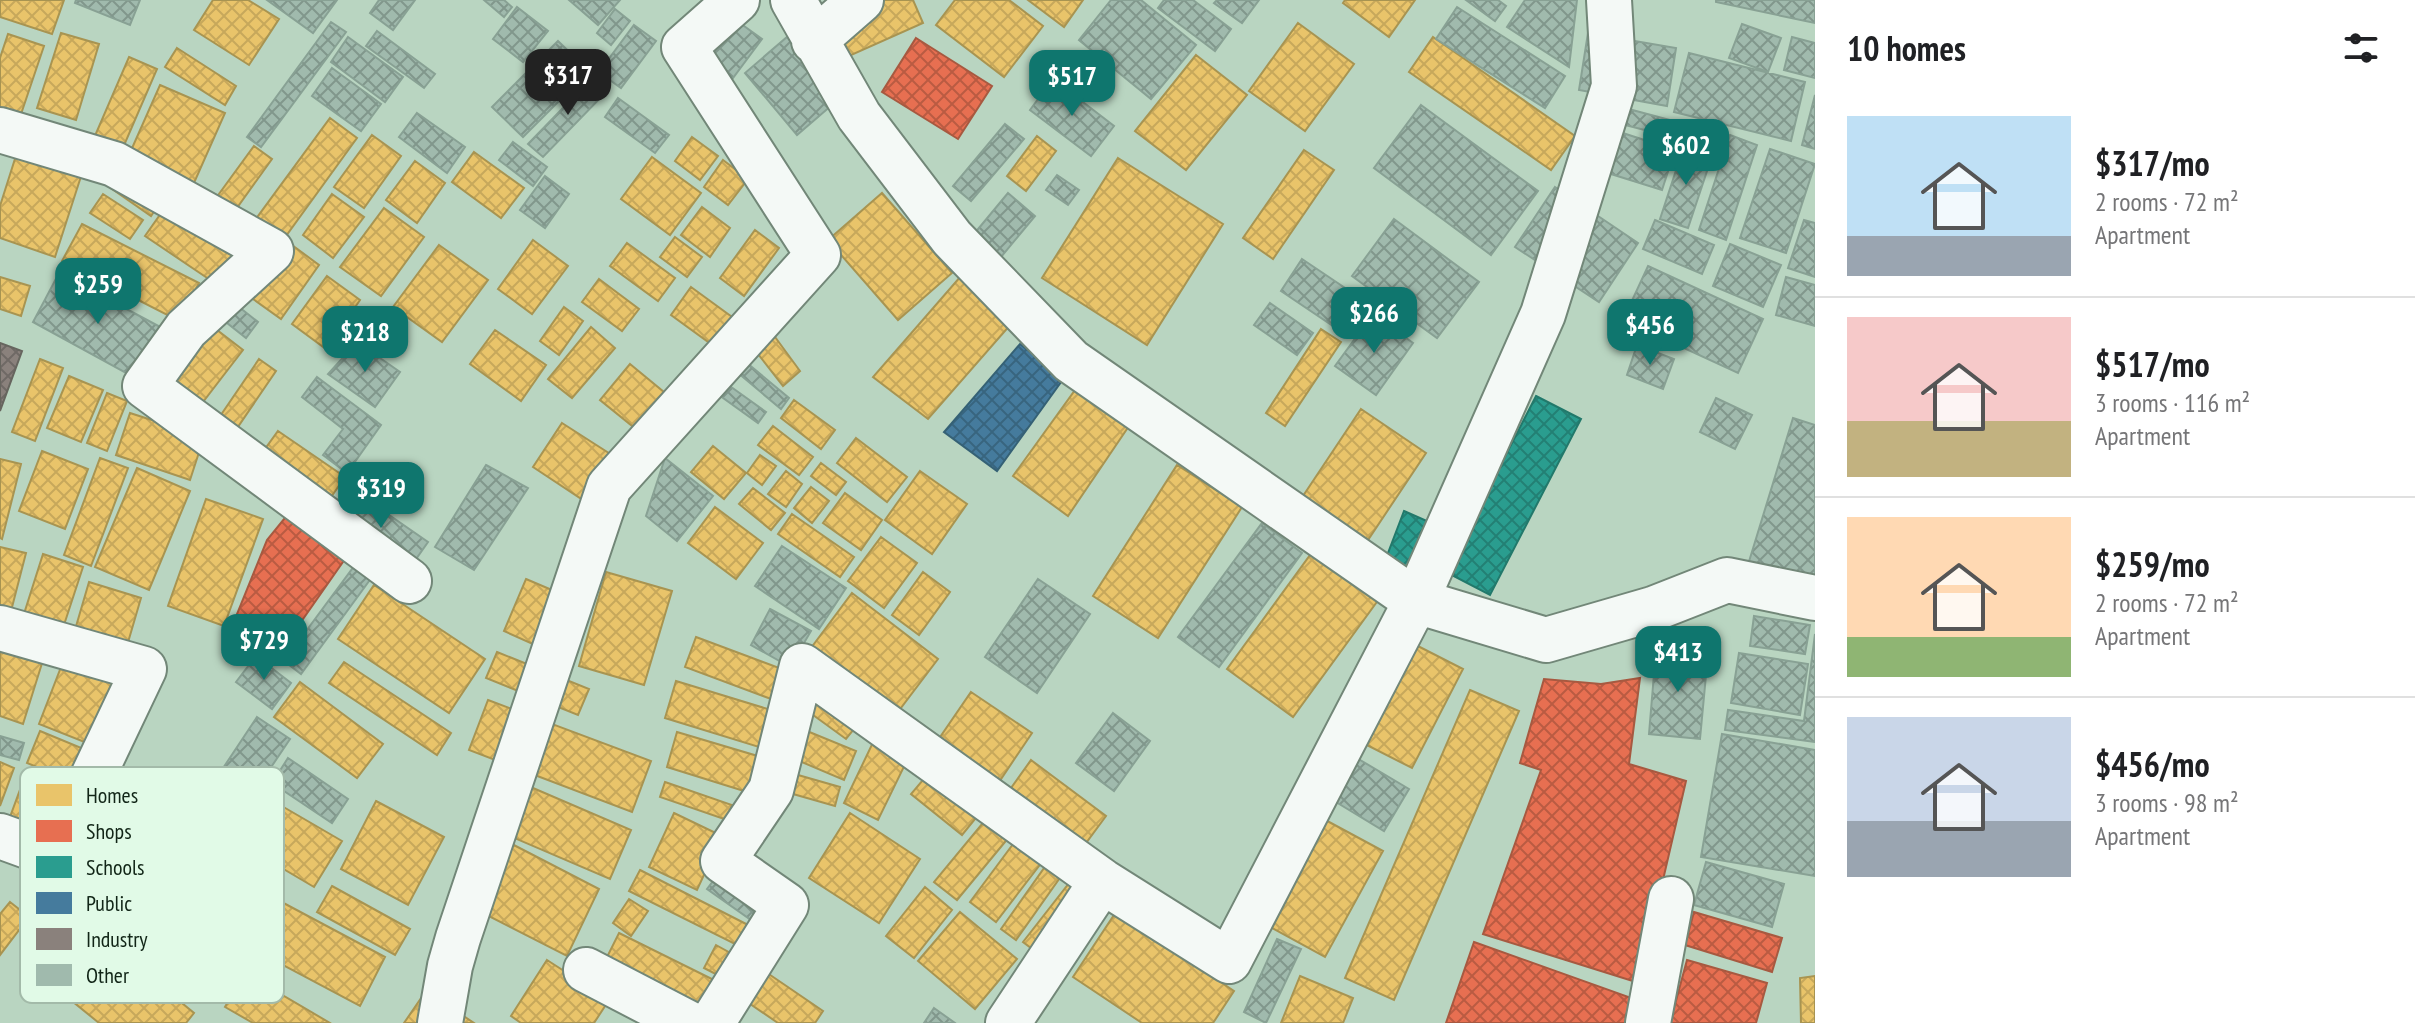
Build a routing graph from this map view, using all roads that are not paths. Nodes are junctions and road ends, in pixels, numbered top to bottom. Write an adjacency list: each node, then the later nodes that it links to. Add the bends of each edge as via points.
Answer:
1 (737, 0): 17 (street, via 684,47 818,255 609,487 458,938)
2 (793, 0): 5 (street)
3 (861, 0): 5 (street)
4 (1609, 0): 9 (street, via 1614,86 1543,314)
5 (814, 41): 9 (street, via 859,116 952,238 1071,361)
6 (0, 130): 7 (street, via 114,164 271,251 186,329 145,386)
7 (409, 581)
8 (1815, 598): 9 (street, via 1727,580 1653,609 1546,640)
9 (1416, 601): 14 (street, via 1229,961)
10 (0, 628): 11 (street, via 144,669)
11 (97, 767)
12 (0, 836): 13 (street)
13 (20, 843)
14 (1102, 881): 19 (street, via 802,666 771,790 723,861 786,905); 20 (street)
15 (1671, 899): 21 (street)
16 (586, 970): 18 (street)
17 (440, 1023)
18 (688, 1023)
19 (712, 1023)
20 (1008, 1023)
21 (1648, 1023)

